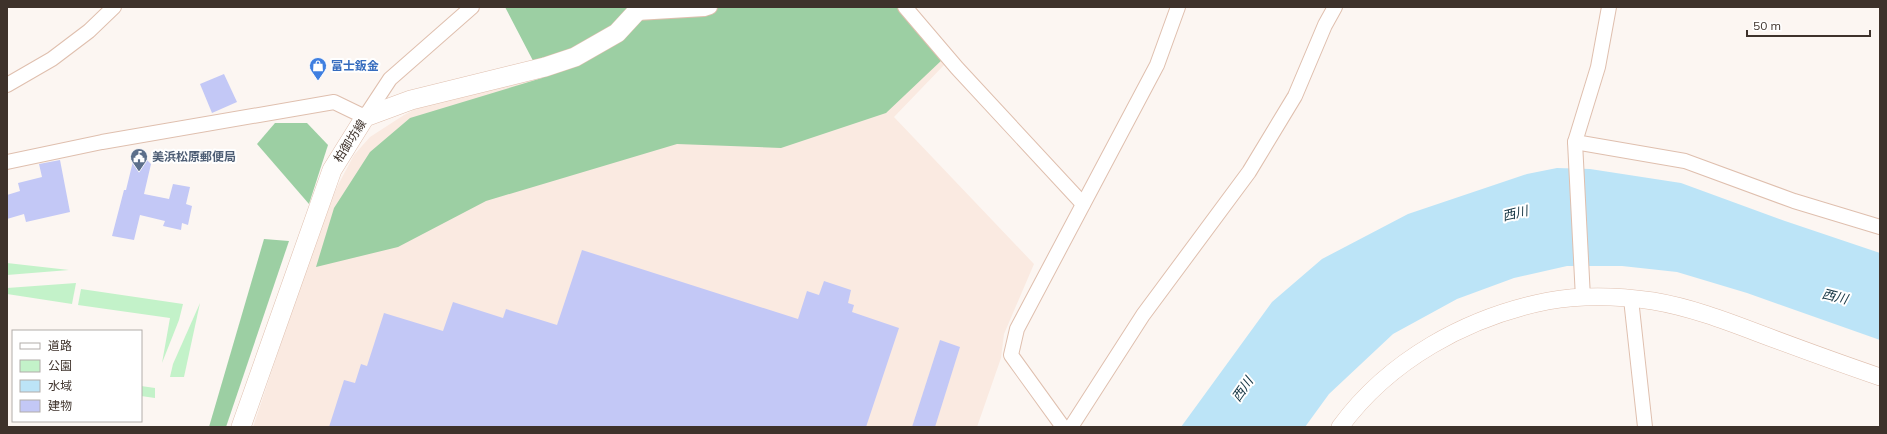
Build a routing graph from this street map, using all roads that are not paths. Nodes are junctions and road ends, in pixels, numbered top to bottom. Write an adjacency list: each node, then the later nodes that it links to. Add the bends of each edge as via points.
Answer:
1 (114, 7): 9 (street, via 83,36)
2 (472, 7): 10 (street, via 390,79)
3 (710, 7): 8 (street)
4 (905, 7): 13 (street, via 957,68)
5 (1178, 7): 13 (street, via 1157,65)
6 (1335, 7): 20 (street, via 1295,96 1249,172 1143,315)
7 (1609, 7): 11 (street, via 1598,68)
8 (639, 10): 10 (main road, 柏御坊線, via 617,33 576,57 411,100)
9 (7, 85)
10 (365, 117): 12 (street, via 334,102 102,142); 18 (main road, 柏御坊線, via 332,170)
11 (1576, 148): 14 (street, via 1685,161 1794,201); 15 (street)
12 (7, 162)
13 (1083, 204): 19 (street, via 1017,329 1011,355)
14 (1880, 227)
15 (1583, 298): 16 (street); 21 (street, via 1522,307 1477,321 1449,335 1397,368 1351,412)
16 (1631, 299): 17 (street, via 1654,301 1717,318); 22 (street)
17 (1880, 378)
18 (242, 427)
19 (1063, 427)
20 (1071, 427)
21 (1340, 427)
22 (1645, 427)

